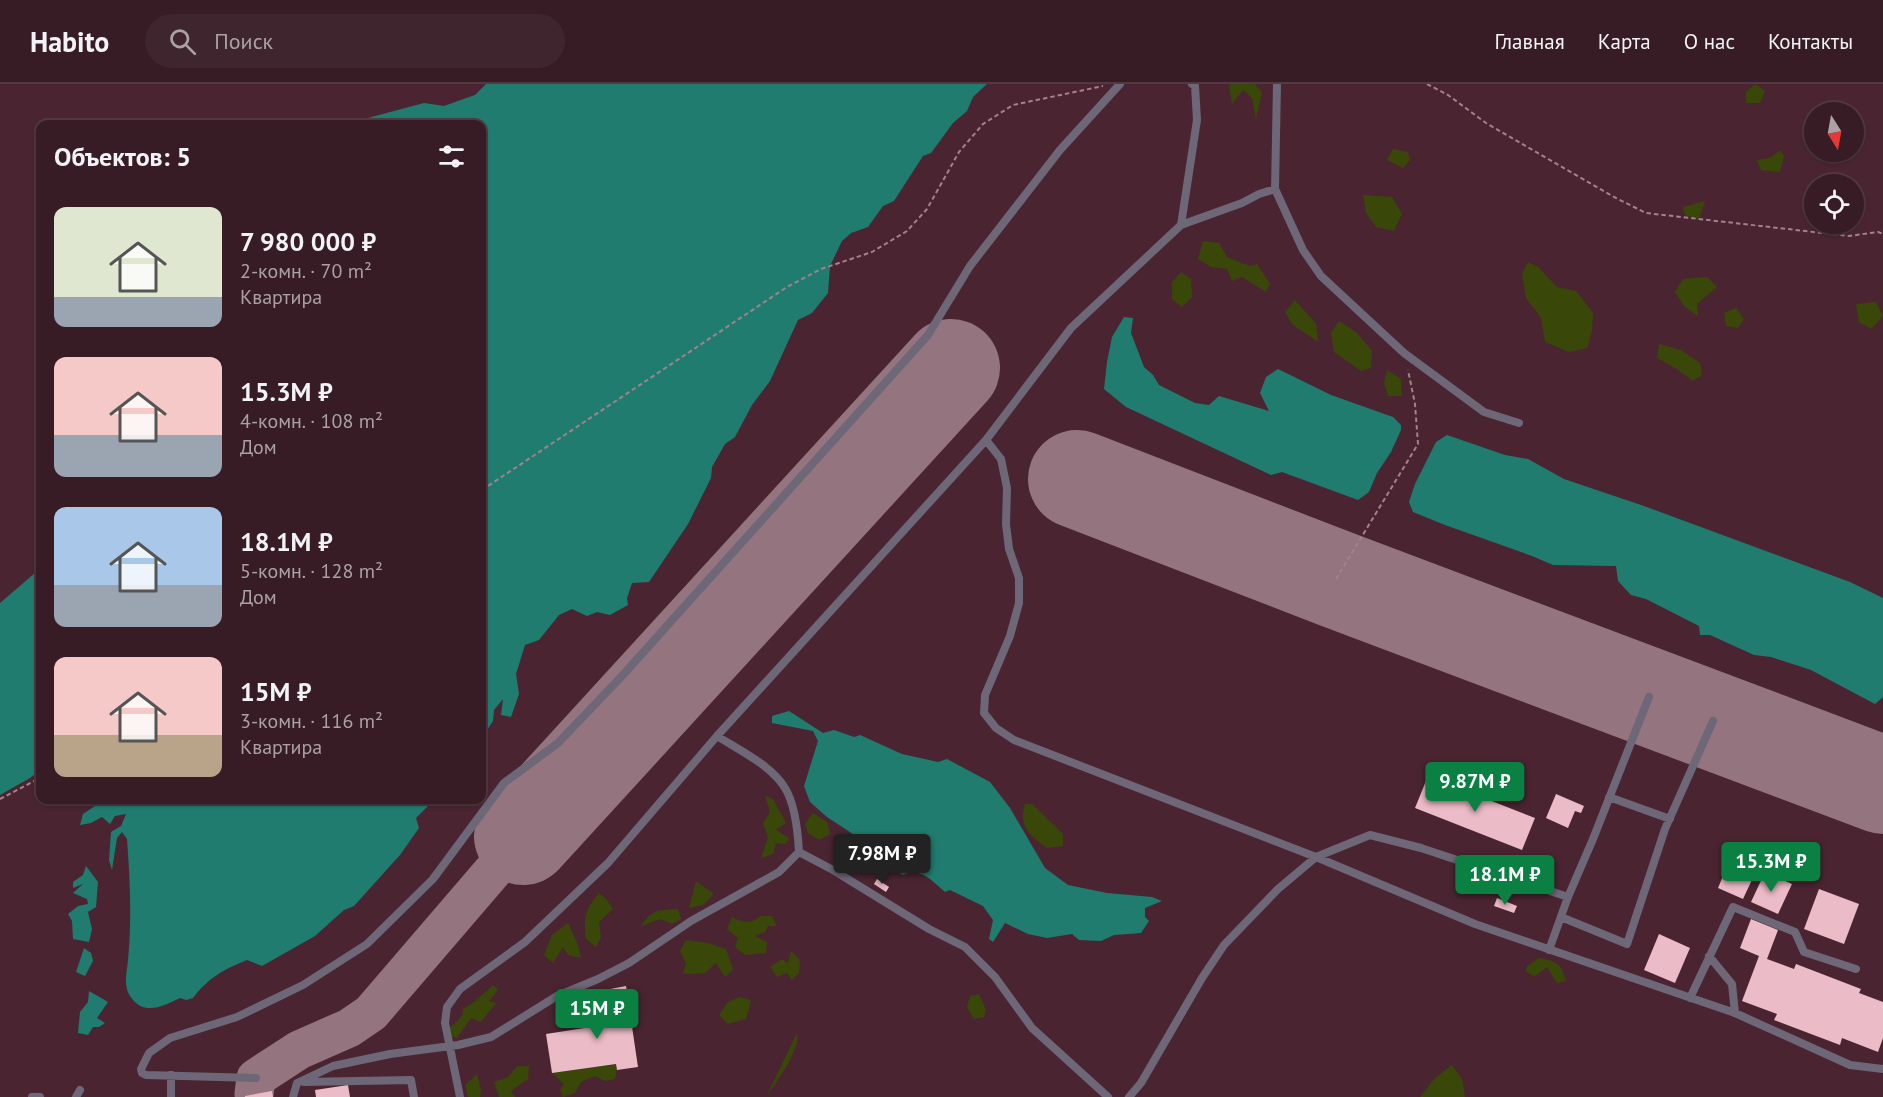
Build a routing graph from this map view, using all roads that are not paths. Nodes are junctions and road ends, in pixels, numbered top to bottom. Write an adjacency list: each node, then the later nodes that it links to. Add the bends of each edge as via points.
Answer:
1 (1120, 84): 24 (lane, via 1060,150 970,266 928,335 622,676 558,743 504,783 433,879 367,944 303,985 237,1017 170,1038 148,1053 142,1073)
2 (1192, 84): 5 (lane, via 1197,120)
3 (1277, 84): 4 (lane)
4 (1275, 189): 5 (lane); 6 (lane, via 1303,250 1321,276 1404,353 1484,412)
5 (1181, 225): 7 (lane, via 1071,328)
6 (1519, 423)
7 (986, 440): 10 (lane); 14 (lane, via 1001,459 1007,488 1006,524 1019,578 1019,603 986,695 984,713 1014,741)
8 (1649, 697): 11 (lane)
9 (1713, 721): 12 (lane)
10 (717, 736): 13 (lane, via 764,766 786,788 797,823); 22 (lane, via 608,863 525,942 460,989 447,1007 445,1023)
11 (1609, 797): 12 (lane); 15 (lane)
12 (1670, 819): 16 (lane, via 1627,944)
13 (799, 852): 22 (lane, via 779,872 691,921 629,963 557,996 491,1037); 33 (lane, via 966,947 995,977 1032,1028)
14 (1316, 857): 15 (lane, via 1370,835); 17 (lane, via 1475,924); 34 (lane, via 1278,889 1224,945)
15 (1568, 897): 16 (lane)
16 (1561, 917): 17 (lane)
17 (1549, 950): 20 (lane)
18 (1709, 956): 19 (lane, via 1733,907 1795,932 1804,952); 20 (lane); 21 (lane, via 1732,984)
19 (1856, 969)
20 (1690, 998): 21 (lane)
21 (1735, 1013): 23 (lane, via 1850,1065)
22 (450, 1046): 26 (lane, via 333,1066); 32 (lane)
23 (1883, 1069)
24 (171, 1076): 25 (lane); 29 (lane)
25 (256, 1078)
26 (297, 1083): 30 (lane); 31 (lane, via 411,1080)
27 (32, 1097): 28 (lane)
28 (40, 1097)
29 (171, 1097)
30 (293, 1097)
31 (414, 1097)
32 (460, 1097)
33 (1108, 1097)
34 (1129, 1097)

